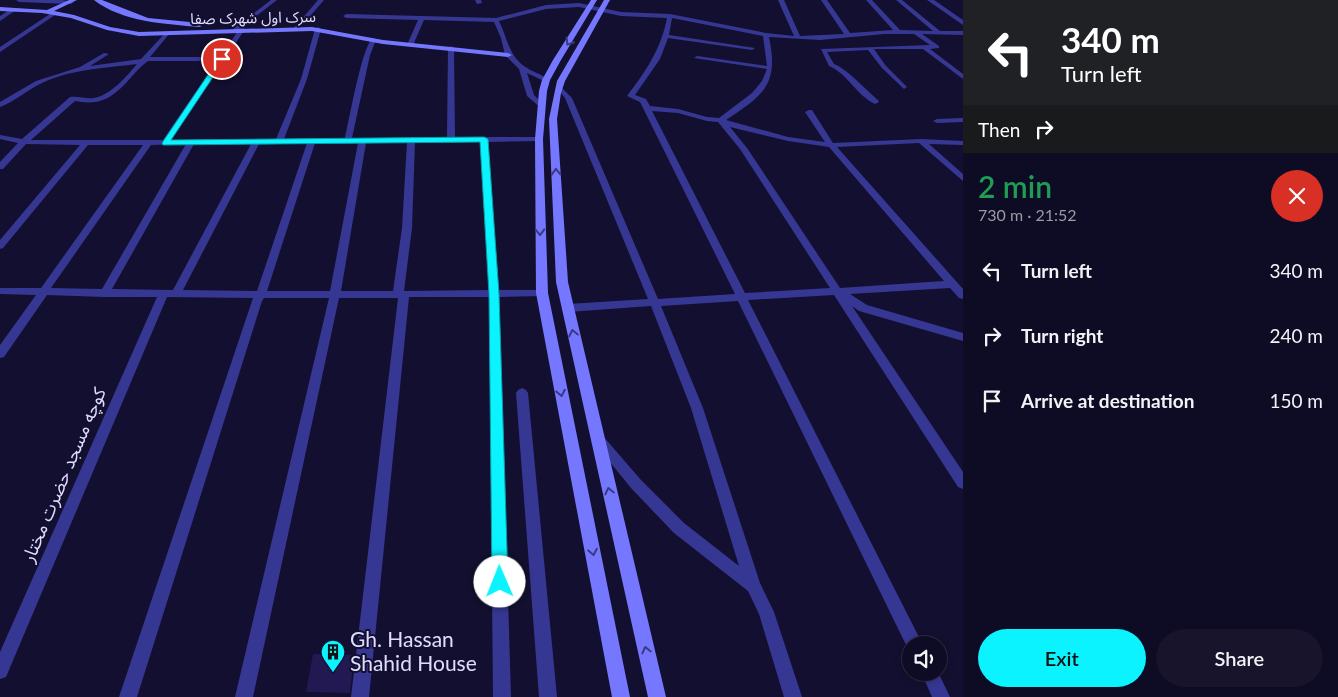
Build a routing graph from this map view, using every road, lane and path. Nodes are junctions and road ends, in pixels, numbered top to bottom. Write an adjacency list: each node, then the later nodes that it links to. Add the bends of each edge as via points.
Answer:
1 (19, 0): 10 (street)
2 (97, 0): 23 (main road, via 147,20)
3 (274, 0): 24 (street)
4 (321, 0): 21 (street)
5 (781, 0): 33 (street)
6 (824, 0): 31 (street)
7 (869, 0): 25 (street)
8 (899, 0): 27 (street)
9 (930, 0): 20 (street)
10 (72, 1): 14 (main road)
11 (598, 4): 16 (street, via 621,14); 19 (street, via 546,7); 52 (main road, one-way to 52); 54 (main road)
12 (0, 9): 13 (main road, سرک اول شهرک صفا)
13 (13, 10): 14 (main road, سرک اول شهرک صفا); 18 (street)
14 (51, 13): 28 (main road, سرک اول شهرک صفا, via 123,32); 40 (street)
15 (346, 16): 17 (street)
16 (670, 16): 30 (street); 32 (street)
17 (422, 18): 19 (street); 35 (street)
18 (0, 19)
19 (496, 20): 42 (street)
20 (963, 24)
21 (296, 29): 22 (main road, سرک اول شهرک صفا); 24 (main road, سرک اول شهرک صفا)
22 (318, 29): 34 (main road, سرک اول شهرک صفا); 75 (street, via 304,79)
23 (218, 30): 24 (main road, سرک اول شهرک صفا); 28 (main road, سرک اول شهرک صفا)
24 (239, 30): 44 (street)
25 (898, 32): 26 (street); 31 (street)
26 (915, 32): 27 (street); 39 (street, via 937,47)
27 (938, 32): 29 (street)
28 (167, 33): 45 (street)
29 (963, 33)
30 (766, 35): 33 (street); 49 (street)
31 (848, 35): 33 (street)
32 (667, 36): 37 (street); 58 (street, via 656,62 630,96 643,101)
33 (798, 38)
34 (373, 40): 35 (main road, سرک اول شهرک صفا); 70 (street)
35 (410, 45): 36 (main road, سرک اول شهرک صفا)
36 (451, 48): 42 (main road, سرک اول شهرک صفا); 67 (street)
37 (752, 48)
38 (870, 48): 39 (street); 53 (street); 55 (street, via 823,50 830,65 840,68)
39 (924, 48): 47 (street)
40 (0, 50)
41 (106, 54): 50 (street)
42 (508, 55): 48 (street)
43 (698, 58): 49 (street)
44 (222, 59): 45 (street); 78 (street)
45 (146, 60): 50 (street); 73 (street, via 97,100 73,99)
46 (963, 65): 47 (street)
47 (948, 66): 51 (street)
48 (522, 68): 52 (street); 57 (street, via 531,96)
49 (770, 68): 60 (street, via 763,85 742,106)
50 (79, 69): 56 (street, via 38,82)
51 (963, 77)
52 (544, 85): 54 (main road); 57 (main road)
53 (904, 87)
54 (558, 90): 97 (street, via 568,98); 98 (main road, one-way to 54, via 562,282 557,207 553,119)
55 (875, 102)
56 (0, 104)
57 (541, 106): 65 (main road)
58 (647, 108): 60 (street); 96 (street)
59 (809, 112): 80 (street)
60 (720, 120): 80 (street, via 788,140); 87 (street, via 743,148)
61 (963, 120): 62 (street)
62 (937, 121)
63 (0, 136): 73 (street)
64 (484, 139): 65 (street); 67 (street); 92 (street)
65 (539, 139): 88 (main road, one-way to 88)
66 (410, 140): 67 (street); 71 (street); 94 (street)
67 (451, 140)
68 (192, 141): 74 (street); 78 (street); 89 (street)
69 (312, 141): 70 (street); 75 (street); 93 (street)
70 (348, 141): 71 (street)
71 (362, 141): 91 (street)
72 (921, 141): 79 (street); 80 (street); 82 (street)
73 (24, 142): 76 (street); 81 (street)
74 (256, 142): 75 (street); 90 (street, کوچه مسجد حضرت مختار)
75 (279, 142)
76 (86, 143): 77 (street); 83 (street)
77 (148, 143): 78 (street); 86 (street)
78 (166, 143)
79 (963, 143)
80 (831, 144): 84 (street)
81 (0, 167)
82 (963, 178)
83 (0, 246)
84 (952, 284): 87 (street); 95 (street)
85 (0, 291): 86 (street)
86 (42, 292): 89 (street); 100 (street)
87 (838, 292): 96 (street); 99 (street, via 863,308); 103 (street)
88 (542, 293): 92 (street); 113 (main road, one-way to 113)
89 (104, 294): 90 (street)
90 (169, 294): 93 (street); 106 (street, کوچه مسجد حضرت مختار)
91 (335, 294): 93 (street); 94 (street); 109 (street)
92 (494, 294): 94 (street); 111 (street)
93 (262, 295): 108 (street, via 257,300)
94 (401, 295): 110 (street)
95 (963, 296)
96 (742, 299): 97 (street); 105 (street)
97 (655, 303): 98 (street); 104 (street, via 697,408)
98 (568, 308): 102 (main road, one-way to 98)
99 (963, 337)
100 (0, 354)
101 (522, 393): 112 (street)
102 (596, 436): 104 (street, via 679,528); 114 (main road, one-way to 102)
103 (963, 483)
104 (752, 586): 115 (street, via 766,612)
105 (910, 636)
106 (0, 671)
107 (933, 681): 116 (street)
108 (128, 697)
109 (244, 697)
110 (360, 697)
111 (502, 697)
112 (548, 697)
113 (622, 697)
114 (657, 697)
115 (793, 697)
116 (941, 697)

